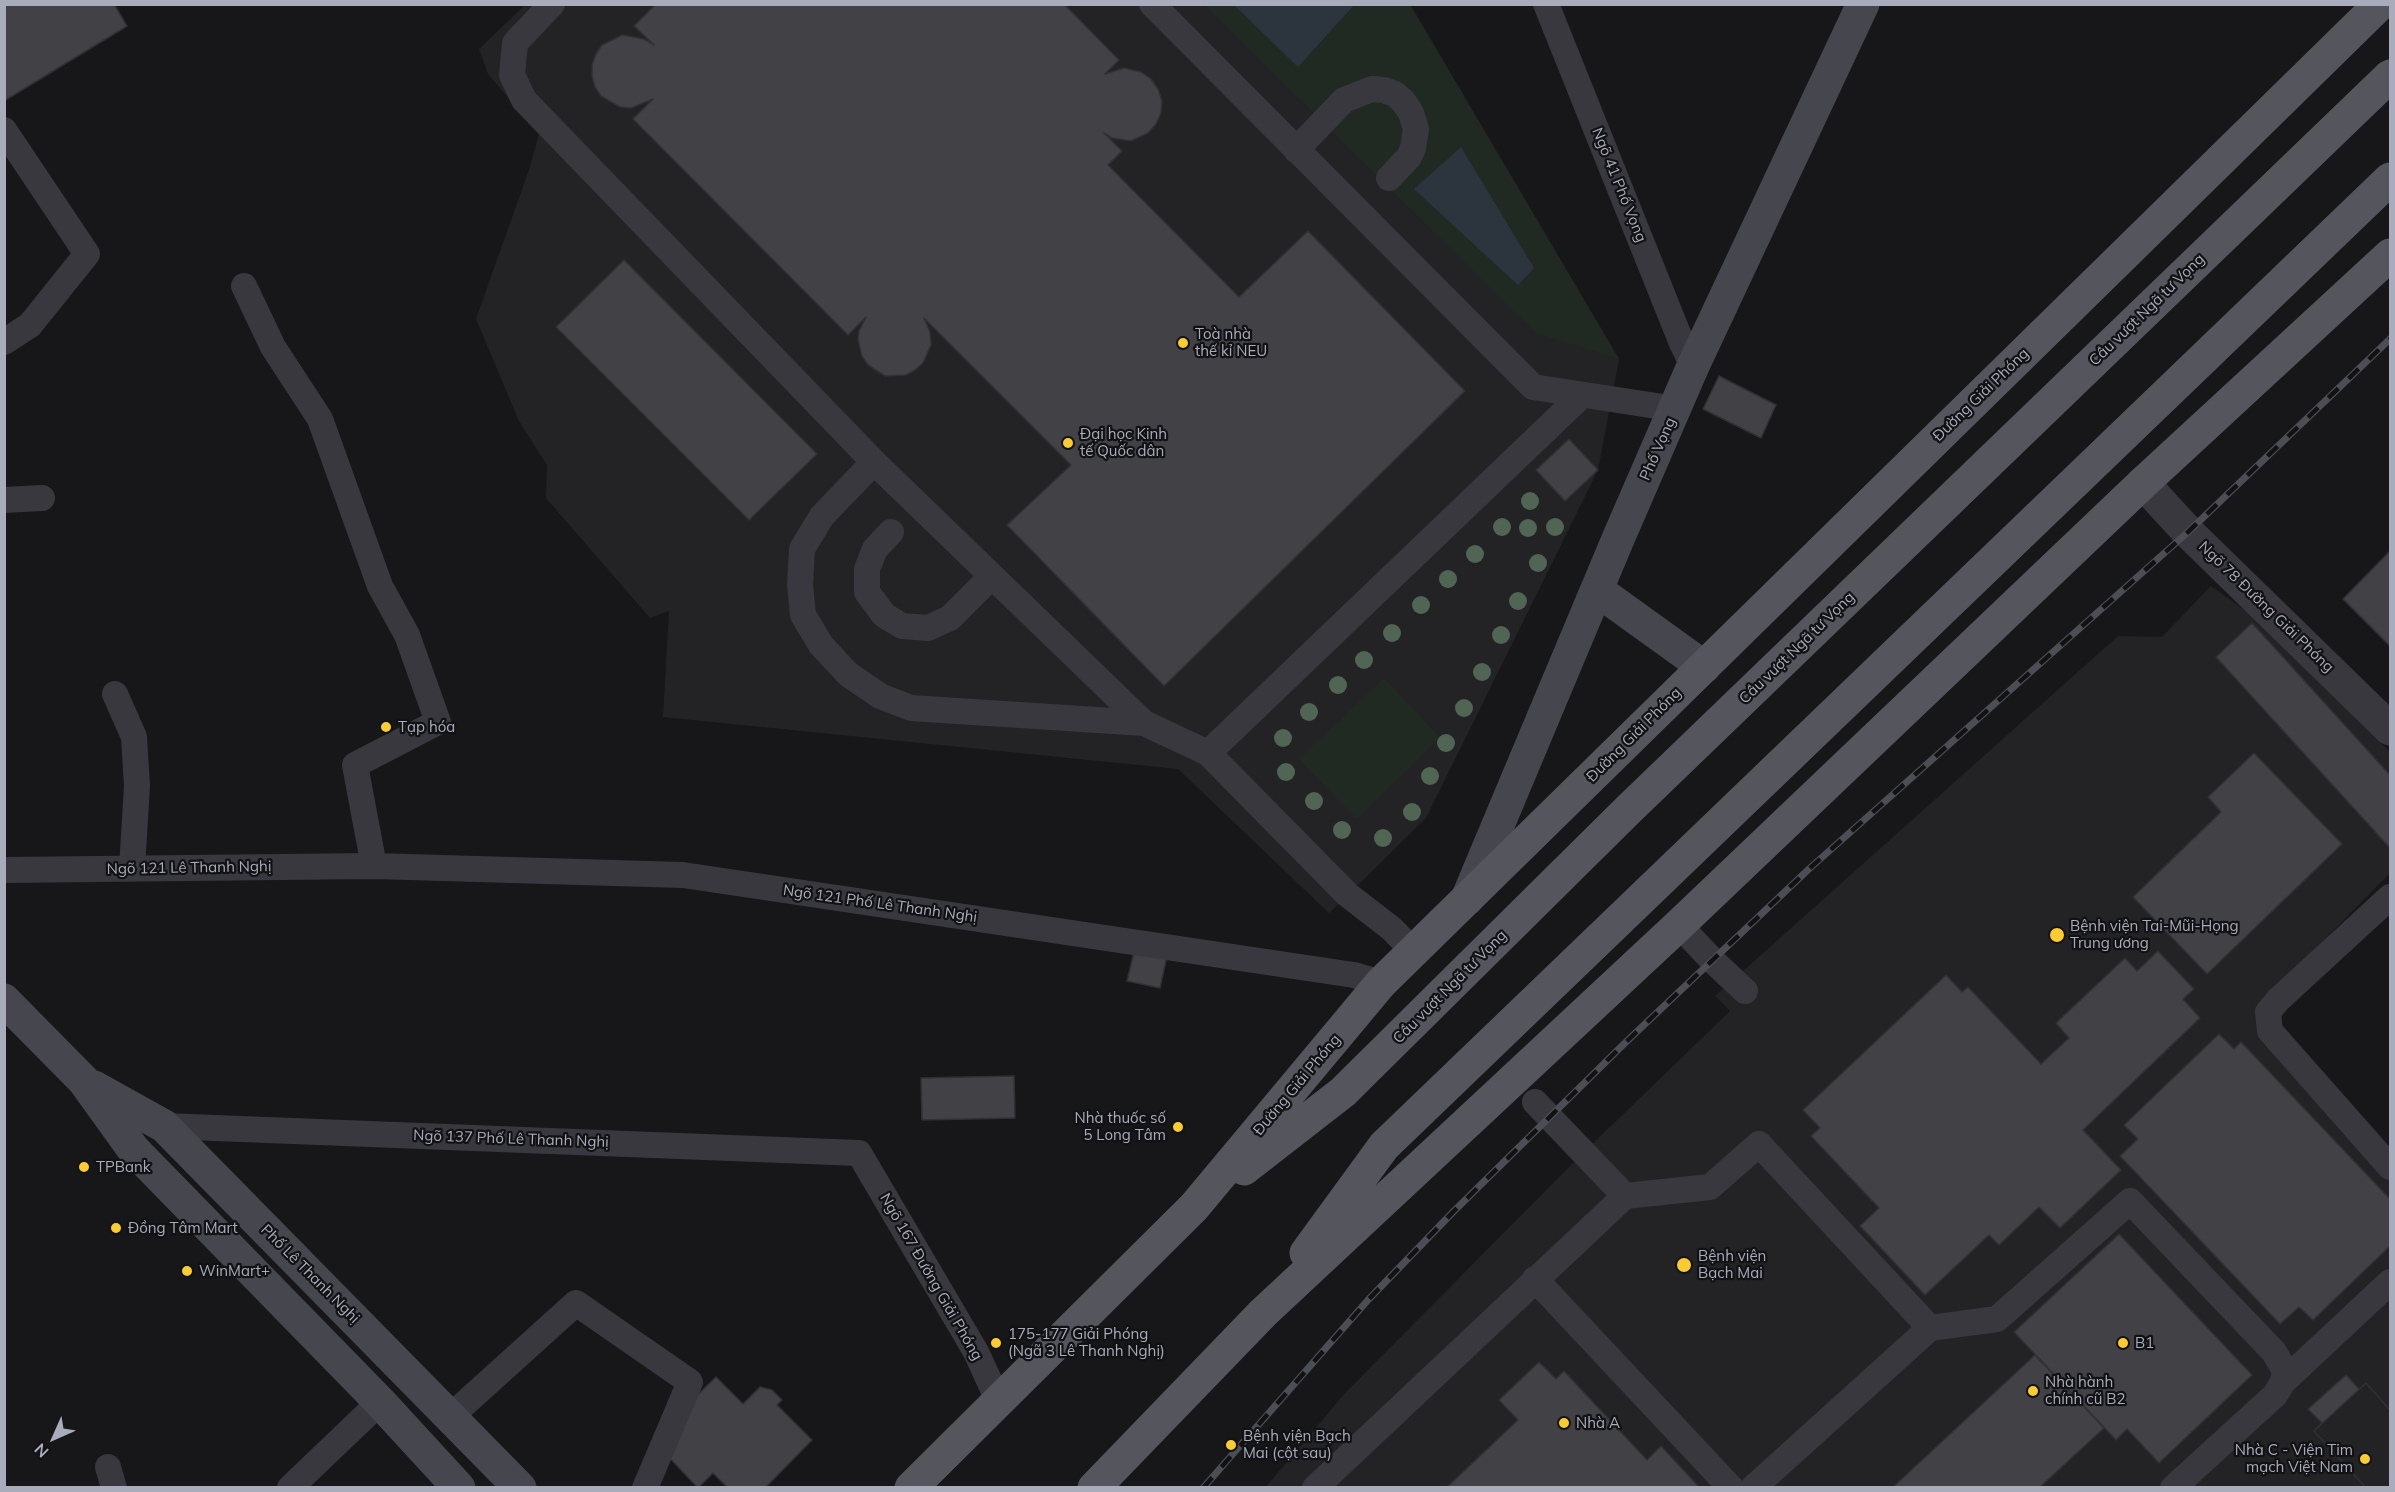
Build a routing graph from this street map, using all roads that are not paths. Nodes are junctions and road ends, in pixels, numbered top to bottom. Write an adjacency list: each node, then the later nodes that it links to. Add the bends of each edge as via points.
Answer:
1 (552, 4): 17 (lane, via 515,43 512,75 524,100)
2 (1152, 4): 8 (lane)
3 (1863, 4): 14 (main road, Phố Vọng)
4 (2380, 4): 24 (main road, Đường Giải Phóng)
5 (1547, 5): 14 (lane, Ngõ 41 Phố Vọng)
6 (2391, 76): 45 (main road, Cầu vượt Ngã tư Vọng, via 1628,810 1343,1092)
7 (4, 130): 13 (lane, via 87,254 30,325)
8 (1296, 150): 9 (lane, via 1344,100 1372,89 1384,90 1404,102 1412,112 1416,129 1409,157); 15 (lane, via 1533,387)
9 (1389, 178)
10 (2391, 179): 48 (main road, via 1384,1146)
11 (2391, 255): 18 (main road)
12 (244, 286): 29 (lane, via 273,347 320,419 376,576 407,634 438,722 355,765)
13 (4, 342)
14 (1694, 366): 16 (main road, Phố Vọng)
15 (1582, 395): 16 (lane); 28 (lane)
16 (1676, 409): 23 (main road, Phố Vọng)
17 (874, 462): 22 (lane); 26 (lane, via 822,516 802,549 803,615 821,645 848,674 880,696 911,708)
18 (2143, 483): 27 (street, Ngõ 78 Đường Giải Phóng, via 2182,526); 34 (main road)
19 (42, 498): 20 (lane)
20 (4, 500)
21 (891, 532): 22 (lane, via 875,549 867,569 867,592 884,615 902,626 928,628 950,618)
22 (992, 576): 26 (lane)
23 (1597, 590): 24 (main road); 33 (main road, Phố Vọng)
24 (1704, 666): 33 (main road, Đường Giải Phóng)
25 (115, 694): 30 (lane, via 134,737 137,786)
26 (1143, 723): 28 (lane)
27 (2391, 729)
28 (1208, 753): 35 (lane, via 1348,895)
29 (375, 866): 30 (lane, Ngõ 121 Lê Thanh Nghị); 36 (lane, Ngõ 121 Phố Lê Thanh Nghị, via 683,875 1354,975)
30 (132, 868): 31 (lane, Ngõ 121 Lê Thanh Nghị)
31 (4, 870)
32 (2391, 897): 43 (lane, via 2268,1012 2270,1031)
33 (1467, 899): 35 (main road, Đường Giải Phóng)
34 (1679, 925): 37 (lane); 48 (main road)
35 (1413, 951): 36 (main road, Đường Giải Phóng)
36 (1381, 983): 45 (main road, Đường Giải Phóng)
37 (1745, 991)
38 (11, 1015): 39 (main road, Phố Lê Thanh Nghị)
39 (84, 1082): 41 (main road, Phố Lê Thanh Nghị); 51 (main road, Phố Lê Thanh Nghị, via 133,1149)
40 (1535, 1102): 44 (lane)
41 (164, 1126): 42 (lane, Ngõ 137 Phố Lê Thanh Nghị); 53 (main road, Phố Lê Thanh Nghị)
42 (859, 1153): 52 (lane, Ngõ 167 Đường Giải Phóng, via 976,1352)
43 (2391, 1167)
44 (1625, 1196): 46 (lane); 49 (lane, via 1710,1187 1759,1144)
45 (1194, 1207): 52 (main road, Đường Giải Phóng)
46 (1535, 1279): 60 (lane); 61 (lane)
47 (2391, 1282): 50 (lane)
48 (1263, 1313): 59 (main road)
49 (1930, 1328): 50 (lane, via 1997,1319 2130,1201 2274,1352 2285,1371); 62 (lane)
50 (2283, 1382): 63 (lane, via 2275,1395)
51 (380, 1402): 54 (lane); 55 (main road, Phố Lê Thanh Nghị)
52 (999, 1402): 58 (main road, Đường Giải Phóng)
53 (451, 1416): 56 (main road, Phố Lê Thanh Nghị); 57 (lane, via 576,1303 690,1382)
54 (290, 1488)
55 (459, 1488)
56 (520, 1488)
57 (645, 1488)
58 (911, 1488)
59 (1094, 1488)
60 (1315, 1488)
61 (1731, 1488)
62 (1753, 1488)
63 (2173, 1488)

